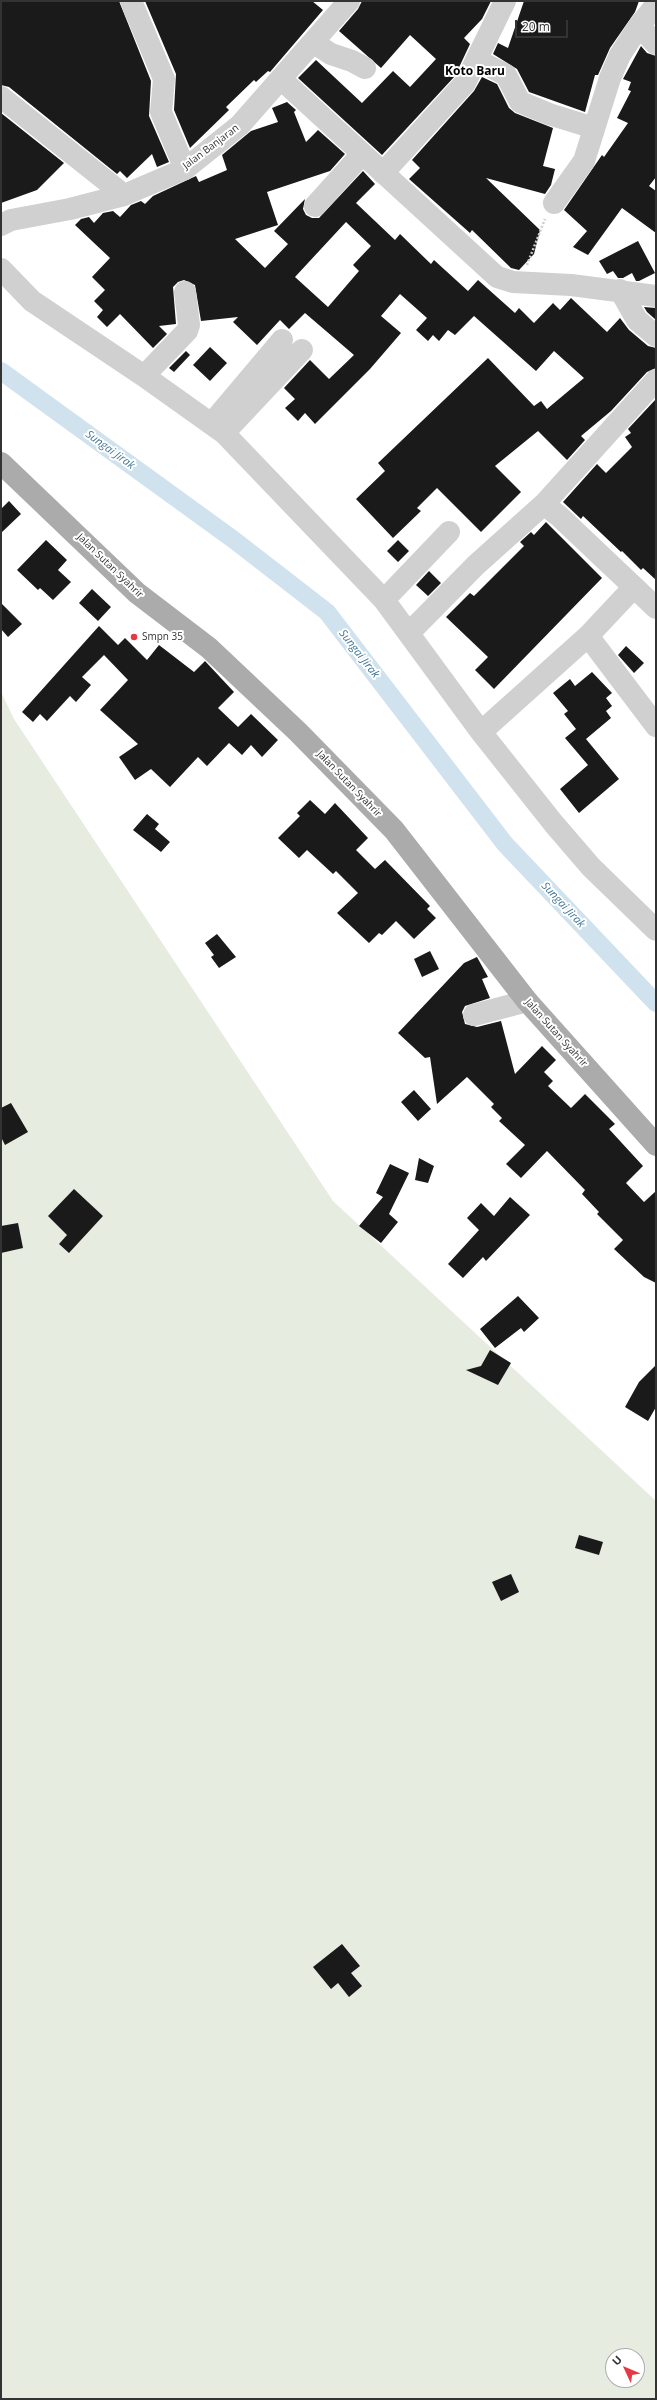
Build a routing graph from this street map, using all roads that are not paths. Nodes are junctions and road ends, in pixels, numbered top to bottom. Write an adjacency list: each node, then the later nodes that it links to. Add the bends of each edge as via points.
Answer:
1 (131, 1): 14 (street, via 164,79 161,112)
2 (349, 1): 6 (street, Jalan Banjaran)
3 (505, 1): 8 (street)
4 (656, 5): 5 (street)
5 (638, 26): 7 (street); 12 (street, via 620,55)
6 (314, 43): 9 (street, via 331,54 352,60); 10 (street, Jalan Banjaran)
7 (656, 44)
8 (477, 60): 12 (street, via 506,75 520,102); 15 (street, via 465,83)
9 (365, 68)
10 (282, 80): 13 (street); 14 (street, Jalan Banjaran, via 240,125)
11 (1, 97): 16 (street)
12 (594, 128): 17 (street, via 584,161)
13 (362, 154): 15 (street); 18 (street)
14 (185, 169): 16 (street, Jalan Banjaran)
15 (383, 173): 21 (street, via 503,280)
16 (124, 195): 19 (street, Jalan Banjaran, via 70,209 11,220)
17 (554, 203)
18 (314, 206)
19 (1, 225)
20 (1, 269): 27 (street, via 32,301)
21 (620, 290): 23 (street); 24 (street, via 637,320)
22 (185, 292): 27 (street, via 189,325 187,331)
23 (656, 296)
24 (656, 336)
25 (282, 340): 29 (street)
26 (302, 350): 29 (street)
27 (144, 376): 29 (street)
28 (656, 380): 31 (street)
29 (218, 428): 34 (street)
30 (1, 463): 41 (main road, Jalan Sutan Syahrir, via 137,593 209,648 303,737 394,830)
31 (544, 504): 33 (street); 36 (street, via 476,565)
32 (450, 532): 34 (street)
33 (634, 587): 35 (street); 37 (street)
34 (384, 600): 36 (street)
35 (656, 608)
36 (409, 633): 39 (street)
37 (588, 636): 38 (street); 39 (street)
38 (656, 726)
39 (481, 732): 40 (street, via 591,867)
40 (656, 930)
41 (527, 1001): 42 (street); 43 (main road, Jalan Sutan Syahrir)
42 (474, 1015)
43 (656, 1145)

